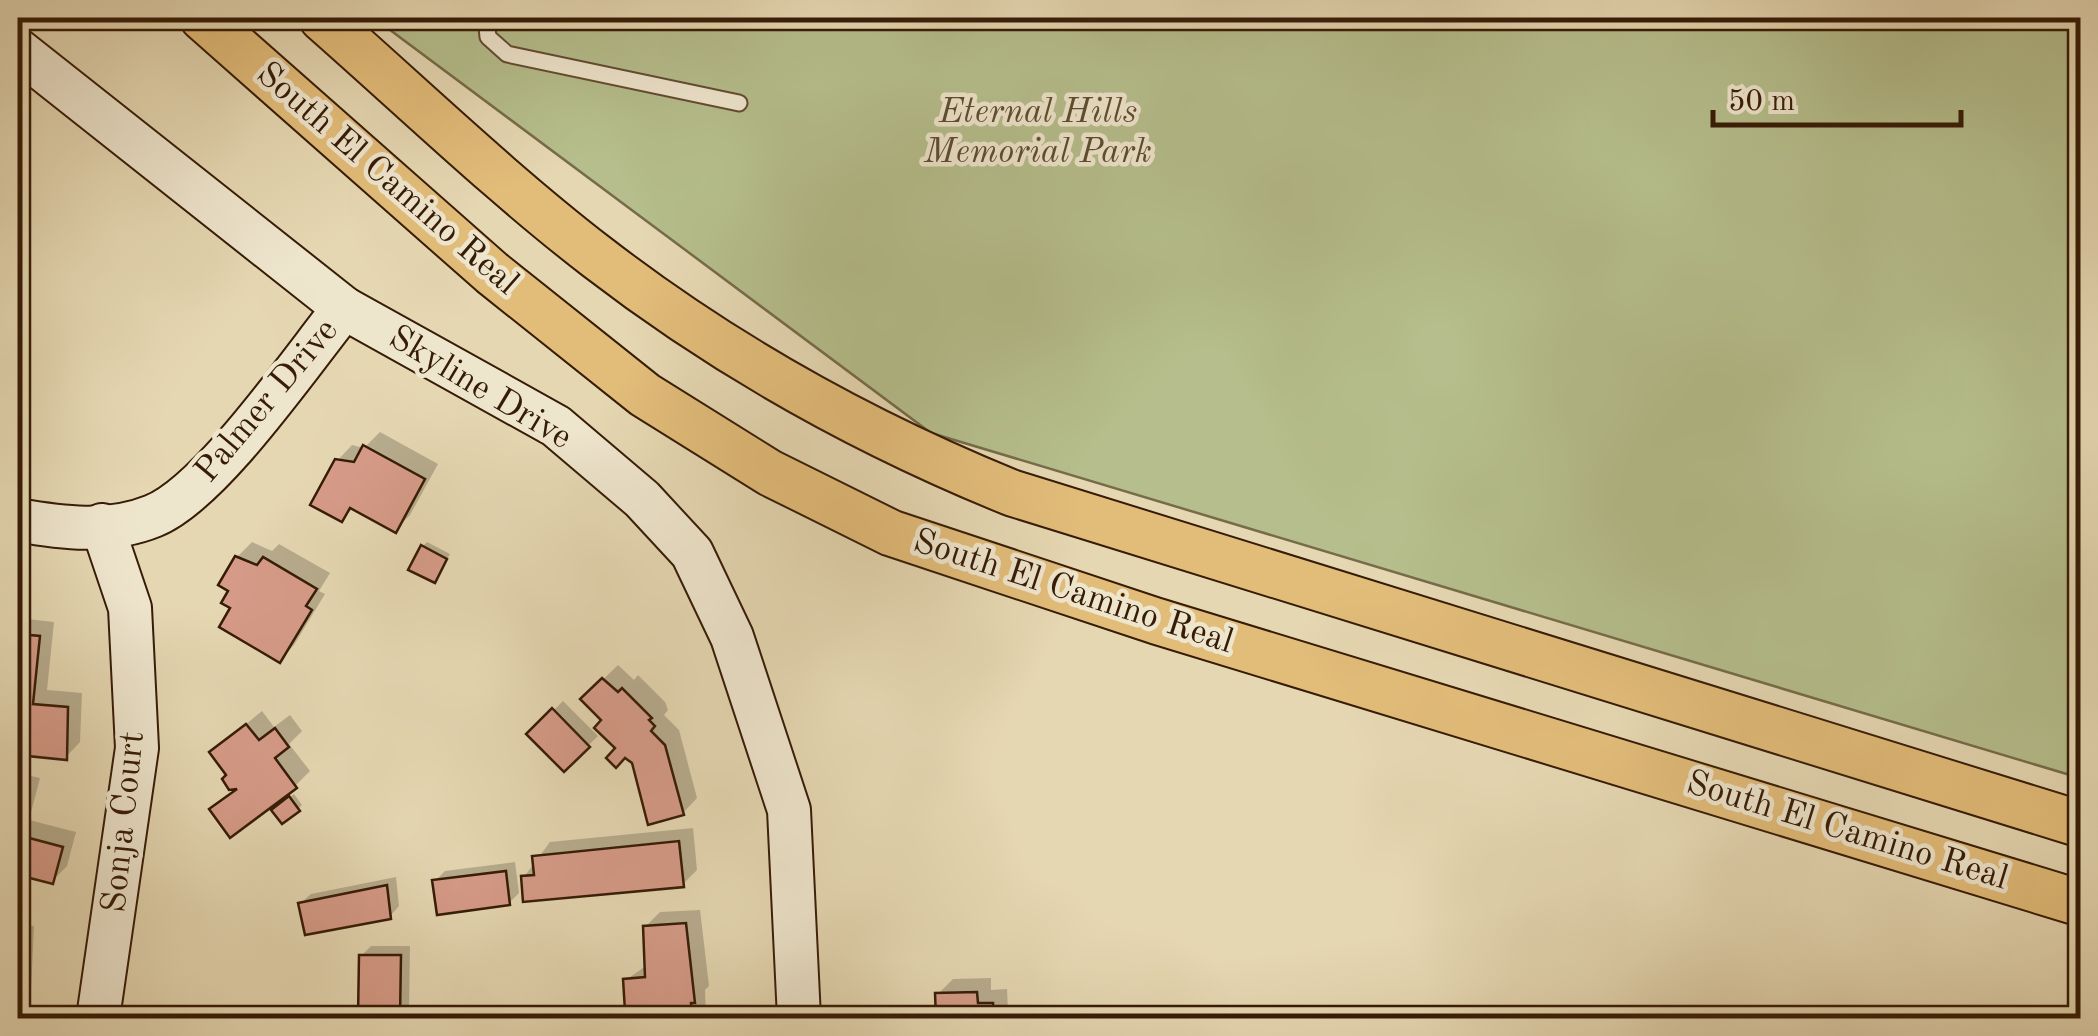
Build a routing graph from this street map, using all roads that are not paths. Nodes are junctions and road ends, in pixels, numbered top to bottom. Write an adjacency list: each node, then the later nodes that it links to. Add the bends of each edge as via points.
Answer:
1 (204, 18): 10 (main road, South El Camino Real, via 492,273 645,395 770,473 891,533 1156,621)
2 (322, 18): 9 (main road, via 596,257 704,332 906,450 1012,493)
3 (486, 18): 5 (lane, via 488,37 507,54)
4 (18, 50): 6 (street, Skyline Drive)
5 (740, 104)
6 (344, 308): 8 (street, Palmer Drive, via 200,486 153,516); 12 (street, Skyline Drive, via 556,426 642,498 692,554 732,638 789,810)
7 (18, 520): 8 (street, Palmer Drive, via 77,531)
8 (102, 524): 11 (street, Sonja Court, via 130,608 137,748)
9 (2080, 824)
10 (2080, 904)
11 (102, 1013)
12 (799, 1018)

